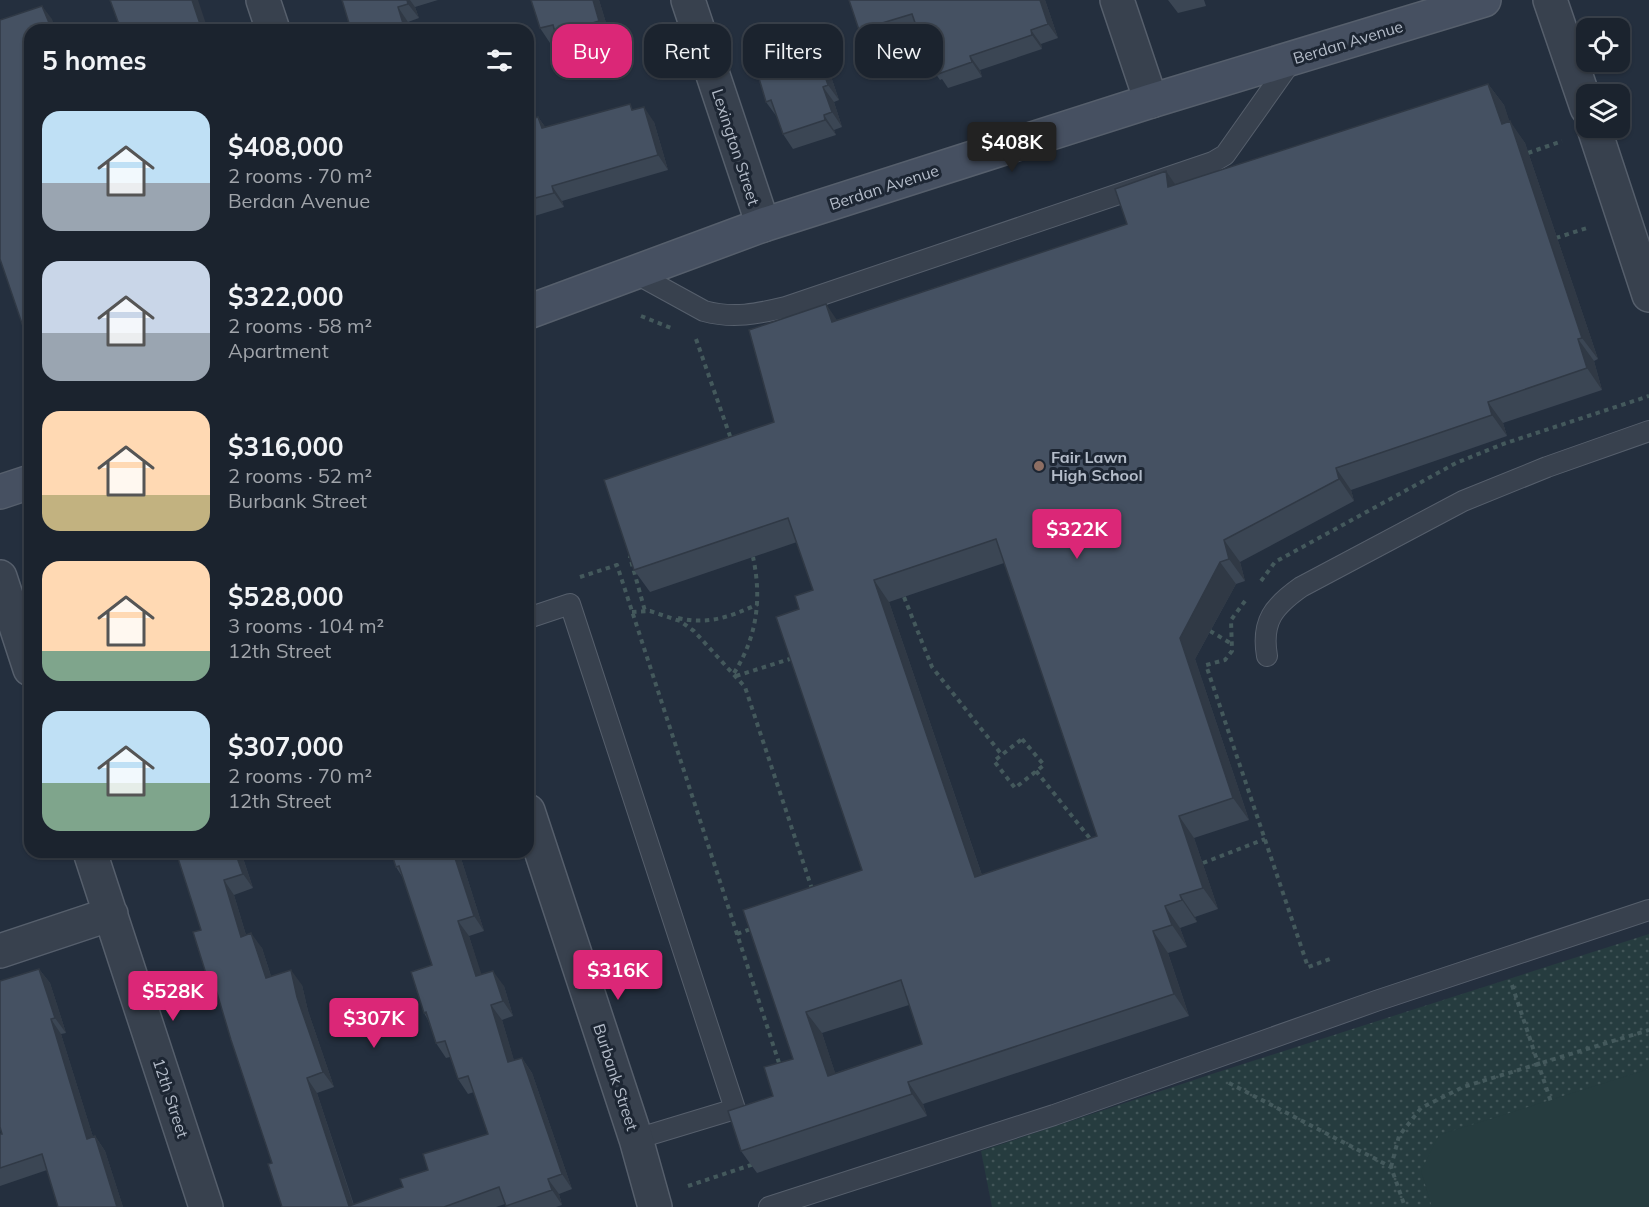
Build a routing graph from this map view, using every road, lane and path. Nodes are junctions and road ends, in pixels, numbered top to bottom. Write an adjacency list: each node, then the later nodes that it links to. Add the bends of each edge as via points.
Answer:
1 (263, 0): 6 (street)
2 (688, 0): 13 (street, Lexington Street)
3 (1117, 0): 9 (street)
4 (1484, 0): 7 (street, Berdan Avenue)
5 (1550, 0): 8 (street)
6 (271, 24)
7 (1293, 58): 9 (street, Berdan Avenue); 16 (lane, via 1238,138 1214,162 786,307 744,316 715,314)
8 (1579, 84)
9 (1151, 102): 13 (street, Berdan Avenue)
10 (1576, 135): 12 (path)
11 (1583, 138): 17 (street)
12 (1528, 153)
13 (763, 225): 16 (street, Berdan Avenue)
14 (1596, 225): 15 (path)
15 (1556, 238)
16 (633, 272): 18 (street, Berdan Avenue)
17 (1649, 295)
18 (534, 310)
19 (696, 338): 22 (path)
20 (1649, 396): 29 (path, via 1456,463 1275,562)
21 (1649, 431): 40 (lane, via 1463,501 1301,587 1270,615)
22 (734, 450)
23 (24, 484): 24 (street)
24 (0, 492)
25 (637, 556): 33 (path, via 630,557)
26 (753, 557): 32 (path)
27 (0, 577): 39 (street)
28 (573, 580): 34 (path, via 617,566)
29 (1256, 587)
30 (1250, 595): 38 (path, via 1230,620)
31 (904, 597): 43 (path, via 932,667)
32 (758, 604): 35 (path, via 711,621); 42 (path, via 747,653)
33 (645, 611): 34 (path); 35 (path)
34 (632, 612): 54 (path)
35 (662, 614): 42 (path, via 694,631)
36 (534, 616): 63 (lane, via 570,604 735,1109)
37 (1210, 631): 38 (path)
38 (1232, 644): 46 (path, via 1225,660 1206,665)
39 (24, 651)
40 (1267, 656)
41 (797, 657): 42 (path)
42 (735, 674): 50 (path, via 745,687)
43 (1002, 755): 44 (path, via 1022,739 1044,765); 44 (path, via 994,761 1016,788)
44 (1036, 771): 47 (path)
45 (534, 828): 63 (street, Burbank Street)
46 (1265, 839): 49 (path); 56 (path, via 1308,967)
47 (1092, 842)
48 (92, 858): 52 (street, 12th Street)
49 (1203, 863)
50 (814, 896)
51 (1649, 910): 57 (lane)
52 (111, 914): 55 (street); 67 (street, 12th Street)
53 (757, 927): 54 (path)
54 (737, 934): 60 (path)
55 (0, 951)
56 (1333, 958)
57 (1503, 959): 59 (path); 69 (lane, via 1054,1115)
58 (1649, 1030): 59 (path)
59 (1538, 1065): 62 (path); 65 (path, via 1463,1087 1421,1108 1399,1136)
60 (783, 1076)
61 (1223, 1079): 65 (path)
62 (1551, 1102)
63 (636, 1139): 68 (street, Burbank Street)
64 (754, 1164): 66 (path)
65 (1392, 1167): 70 (path)
66 (688, 1186)
67 (206, 1207)
68 (655, 1207)
69 (768, 1207)
70 (1405, 1207)

